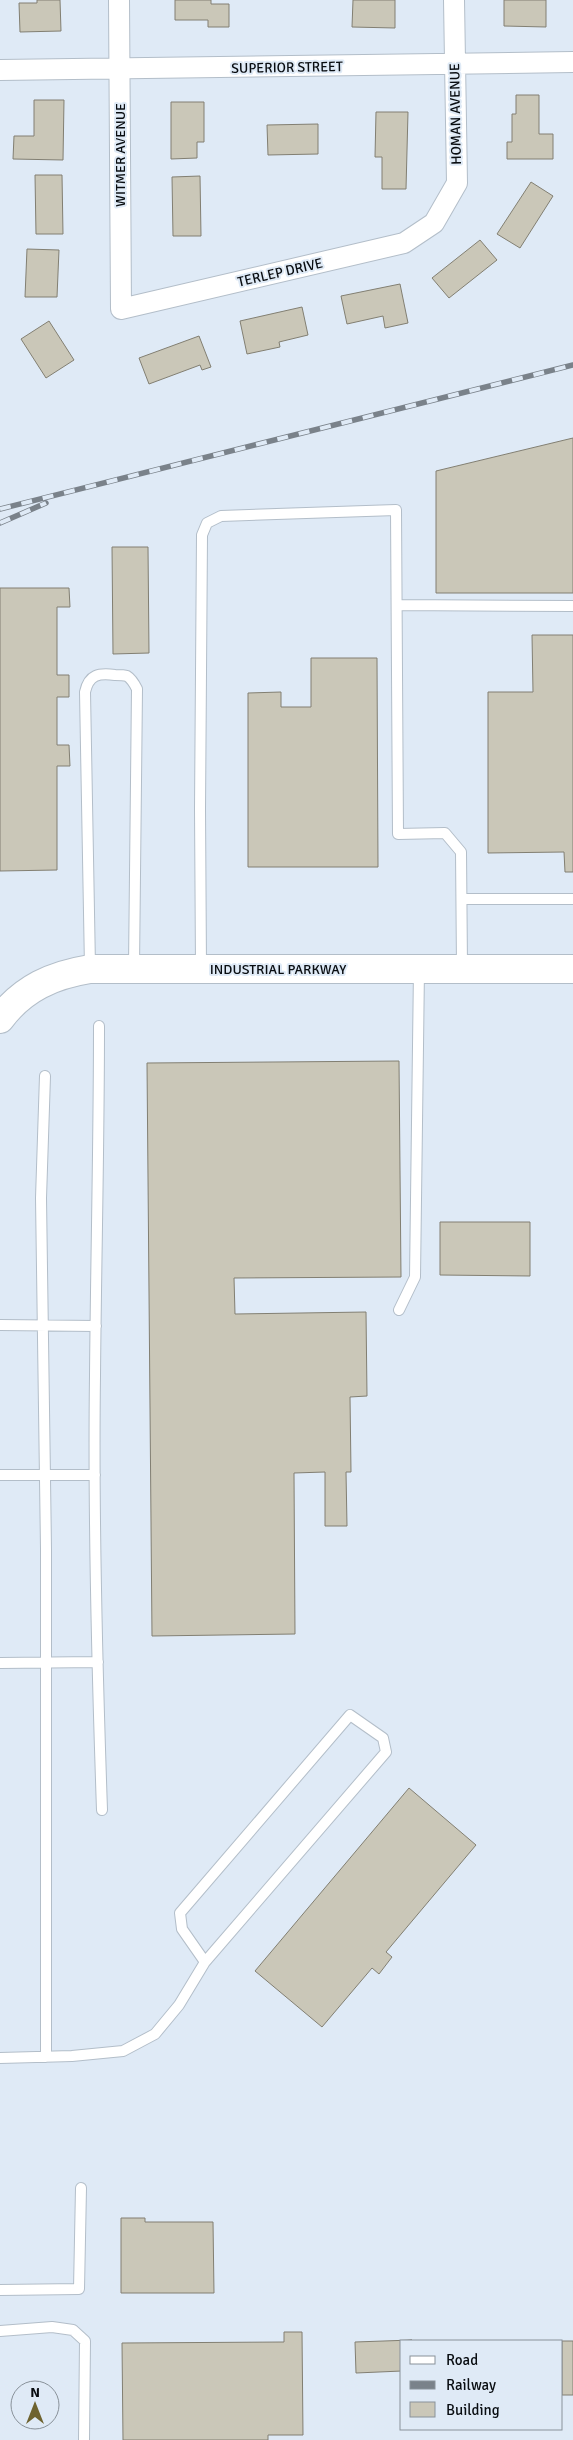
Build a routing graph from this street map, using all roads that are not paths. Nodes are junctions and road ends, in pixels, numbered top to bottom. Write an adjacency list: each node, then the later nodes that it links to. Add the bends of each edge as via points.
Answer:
1 (119, 0): 5 (street, WITMER AVENUE)
2 (454, 0): 4 (street, HOMAN AVENUE)
3 (573, 62): 4 (street, SUPERIOR STREET)
4 (454, 64): 5 (street, SUPERIOR STREET); 7 (street, HOMAN AVENUE, via 457,183)
5 (120, 69): 6 (street, SUPERIOR STREET); 8 (street, WITMER AVENUE)
6 (0, 70)
7 (434, 223): 8 (street, TERLEP DRIVE, via 404,243)
8 (121, 309)
9 (397, 606): 10 (lane); 11 (lane, via 398,834 445,833 461,852); 15 (lane, via 396,510 221,516 207,522 202,535)
10 (573, 606)
11 (462, 899): 12 (lane); 17 (lane)
12 (573, 899)
13 (134, 968): 14 (street, INDUSTRIAL PARKWAY); 14 (lane, via 137,689 132,679 126,676 102,674 87,681 85,692); 15 (street, INDUSTRIAL PARKWAY)
14 (90, 969): 19 (street, INDUSTRIAL PARKWAY, via 64,973 30,989)
15 (201, 969): 16 (street, INDUSTRIAL PARKWAY)
16 (419, 969): 17 (street, INDUSTRIAL PARKWAY); 22 (lane, via 415,1277)
17 (462, 969): 18 (street, INDUSTRIAL PARKWAY)
18 (573, 969)
19 (0, 1019)
20 (99, 1026): 25 (lane)
21 (45, 1076): 24 (lane, via 41,1198)
22 (400, 1310)
23 (0, 1325): 24 (lane)
24 (43, 1326): 25 (lane); 27 (lane)
25 (96, 1326): 28 (lane)
26 (0, 1475): 27 (lane)
27 (45, 1475): 28 (lane); 29 (lane)
28 (96, 1475): 30 (lane)
29 (47, 1662): 30 (lane); 31 (lane); 34 (lane)
30 (98, 1662): 32 (lane)
31 (0, 1663)
32 (102, 1810)
33 (205, 1962): 33 (lane, via 386,1752 383,1738 350,1715 180,1913 182,1929); 34 (lane, via 180,2005 155,2034 123,2051)
34 (46, 2057): 35 (lane)
35 (0, 2058)
36 (81, 2188): 37 (lane, via 79,2289)
37 (0, 2290)
38 (0, 2331): 39 (lane, via 52,2327 73,2330 85,2341)
39 (84, 2440)

